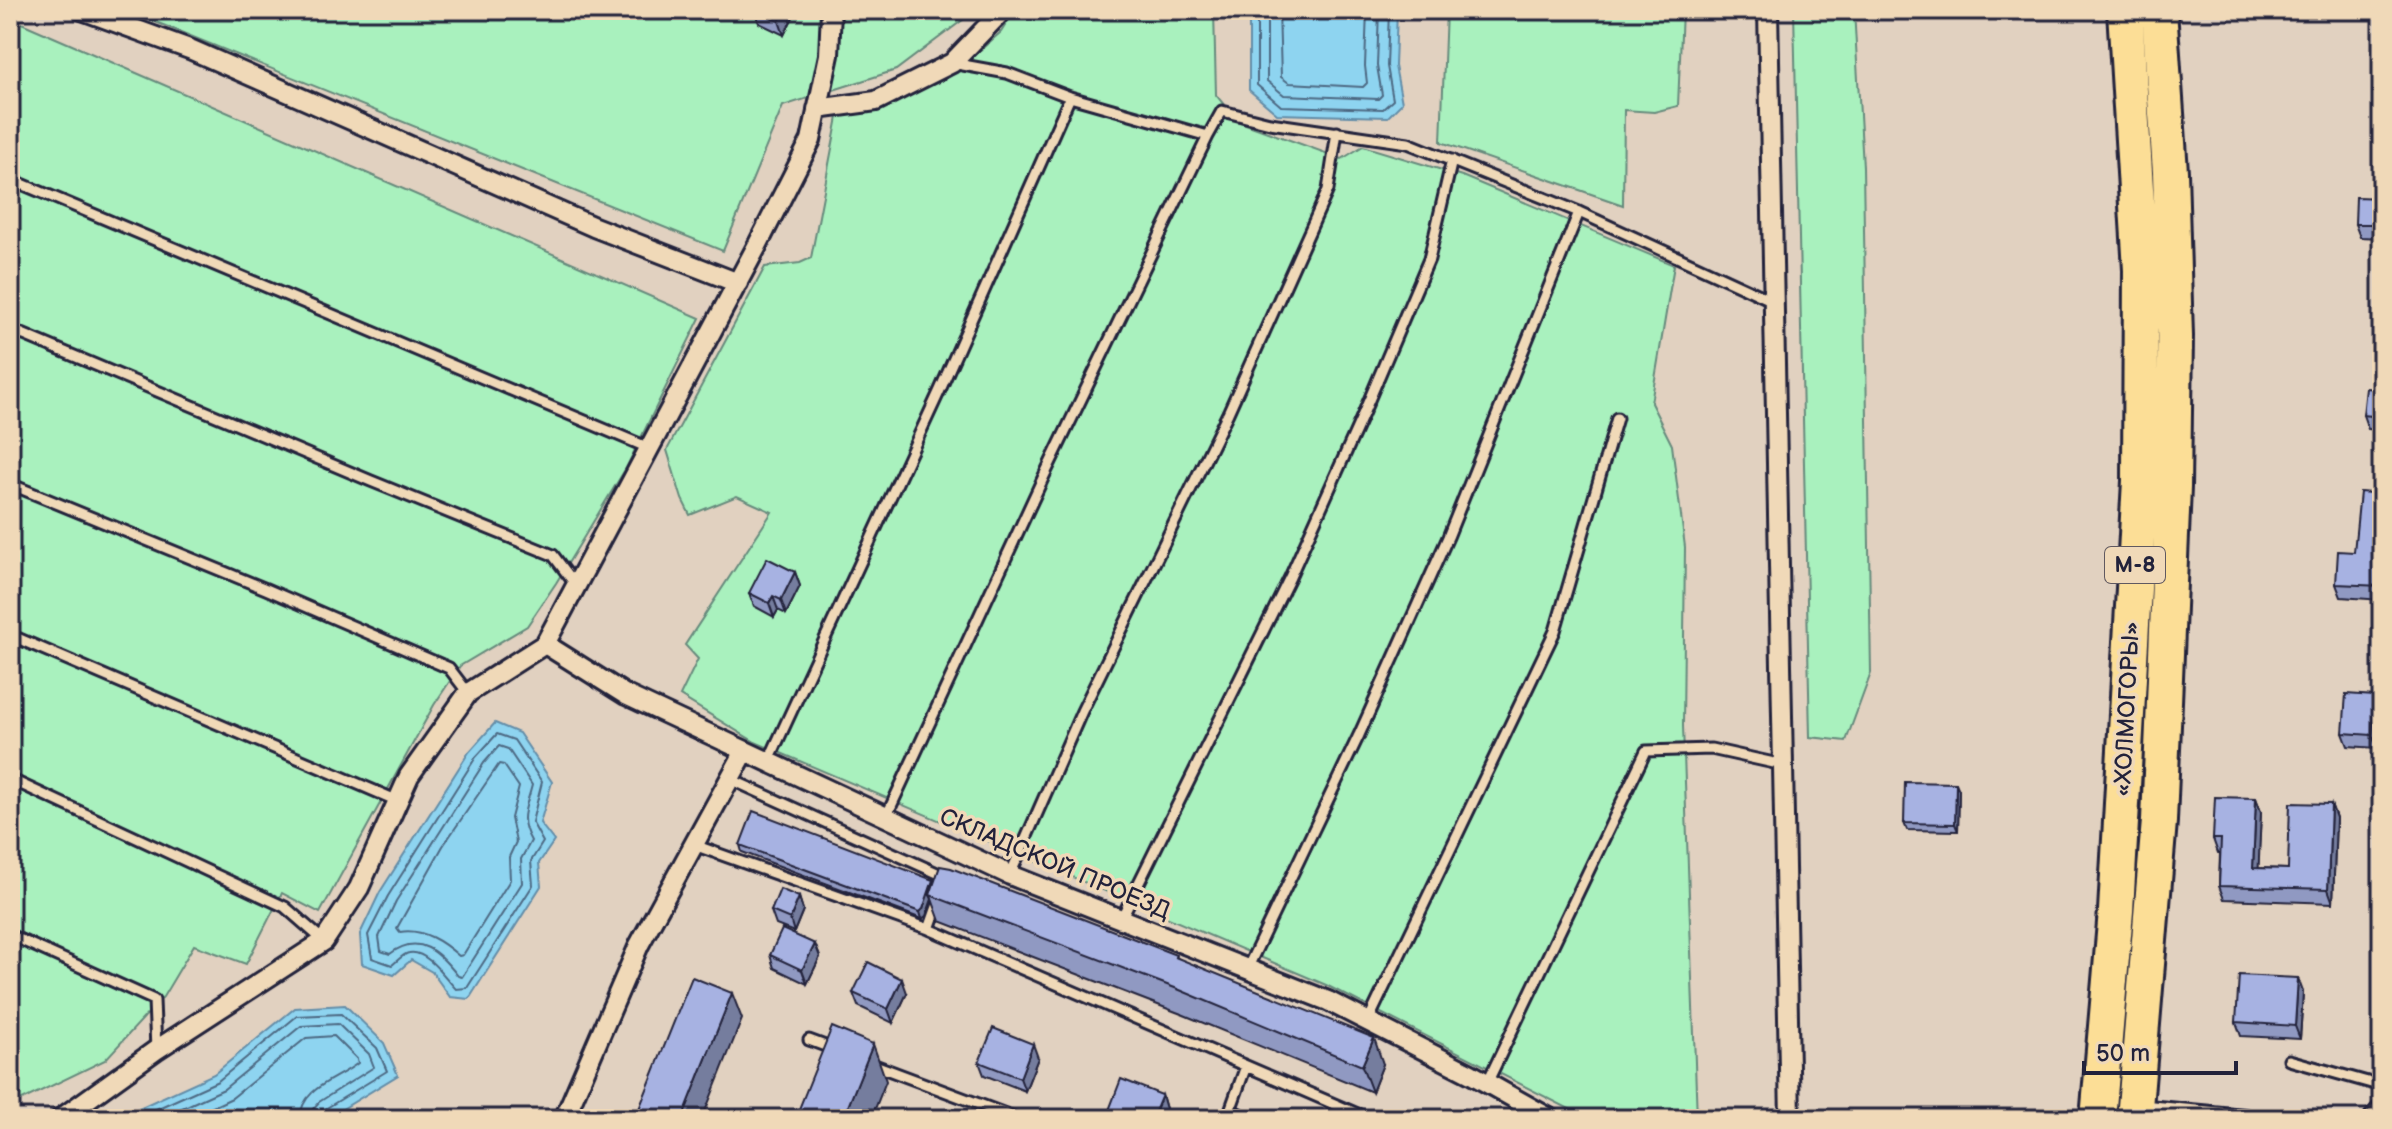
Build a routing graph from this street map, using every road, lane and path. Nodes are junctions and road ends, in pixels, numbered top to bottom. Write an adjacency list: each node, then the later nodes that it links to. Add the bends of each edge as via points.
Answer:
1 (82, 10): 15 (street, via 192,50 594,227)
2 (831, 10): 9 (street, via 829,55)
3 (1003, 10): 7 (street)
4 (1768, 10): 16 (street)
5 (2125, 10): 57 (highway, «ХОЛМОГОРЫ» / М-8, via 2141,270 2140,481 2116,911)
6 (2159, 10): 49 (highway, «ХОЛМОГОРЫ» / М-8, via 2172,232 2173,487 2159,821)
7 (952, 63): 8 (lane, via 1007,73); 9 (street, via 876,101)
8 (1070, 97): 11 (lane); 26 (lane)
9 (817, 109): 15 (street, via 811,140)
10 (1337, 132): 11 (lane, via 1222,111); 12 (lane, via 1408,143); 33 (lane, via 1328,190)
11 (1208, 136): 31 (lane)
12 (1452, 160): 14 (lane); 34 (lane, via 1429,259 1361,419 1290,577)
13 (10, 179): 19 (lane)
14 (1579, 212): 16 (lane); 38 (lane, via 1448,537)
15 (738, 283): 19 (street)
16 (1773, 301): 27 (street)
17 (10, 329): 21 (lane, via 553,555)
18 (1617, 418): 39 (lane, via 1555,631)
19 (649, 448): 21 (street)
20 (10, 484): 24 (lane, via 449,668)
21 (575, 584): 23 (street)
22 (10, 635): 30 (lane)
23 (545, 644): 24 (street); 25 (street, СКЛАДСКОЙ ПРОЕЗД, via 626,695)
24 (468, 693): 30 (street, via 409,776)
25 (745, 751): 26 (street, СКЛАДСКОЙ ПРОЕЗД); 29 (street)
26 (768, 762): 31 (street, СКЛАДСКОЙ ПРОЕЗД)
27 (1783, 765): 46 (lane, via 1711,749 1646,751); 56 (street)
28 (10, 779): 37 (lane, via 285,907)
29 (730, 779): 32 (street); 35 (lane, via 947,877)
30 (398, 801): 37 (street, via 359,888)
31 (886, 817): 33 (street, СКЛАДСКОЙ ПРОЕЗД)
32 (694, 845): 35 (lane); 51 (street, via 639,945)
33 (1010, 875): 34 (street, СКЛАДСКОЙ ПРОЕЗД)
34 (1121, 919): 38 (street, СКЛАДСКОЙ ПРОЕЗД)
35 (929, 929): 45 (lane)
36 (10, 935): 41 (lane, via 154,1000)
37 (324, 941): 41 (street)
38 (1247, 969): 39 (street, СКЛАДСКОЙ ПРОЕЗД)
39 (1368, 1021): 46 (street, СКЛАДСКОЙ ПРОЕЗД)
40 (809, 1040): 42 (lane)
41 (156, 1050): 50 (street)
42 (851, 1056)
43 (2289, 1060): 47 (lane)
44 (865, 1061): 52 (lane)
45 (1246, 1066): 53 (lane); 54 (lane)
46 (1487, 1083): 55 (street, СКЛАДСКОЙ ПРОЕЗД)
47 (2382, 1086)
48 (2382, 1109): 59 (street)
49 (2135, 1114): 58 (street)
50 (60, 1119)
51 (564, 1119)
52 (1019, 1119)
53 (1227, 1119)
54 (1369, 1119)
55 (1551, 1119)
56 (1790, 1119)
57 (2098, 1119)
58 (2244, 1119)
59 (2373, 1119)

